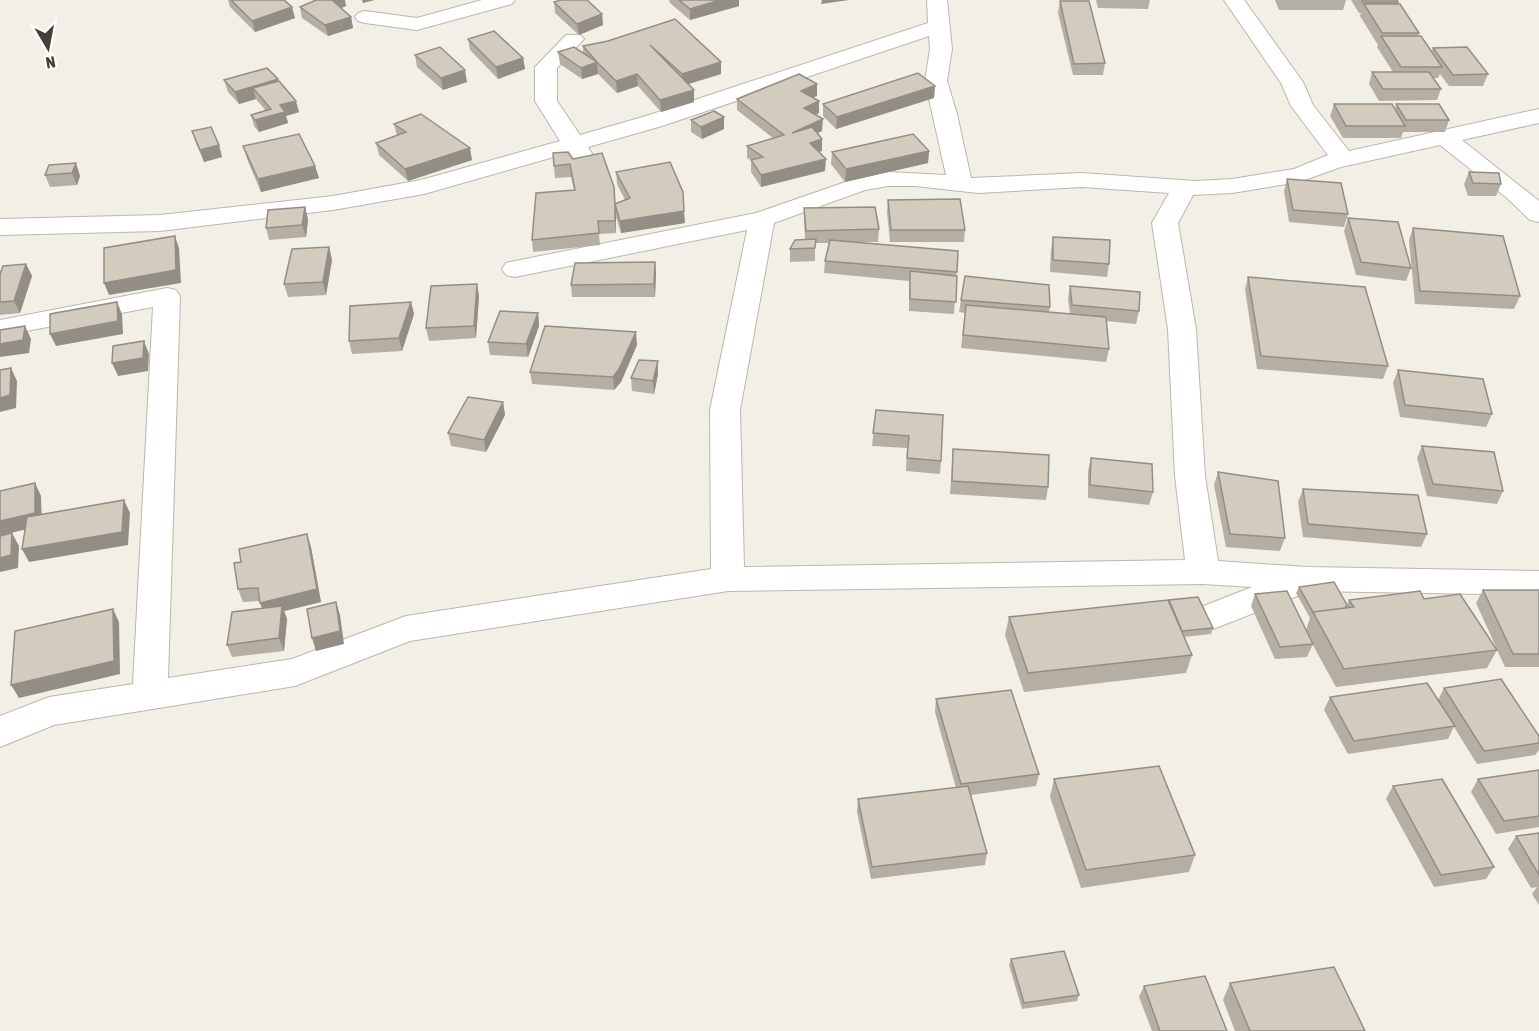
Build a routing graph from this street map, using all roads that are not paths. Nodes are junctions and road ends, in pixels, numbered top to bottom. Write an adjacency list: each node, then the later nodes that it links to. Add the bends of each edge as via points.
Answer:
1 (506, 0): 4 (street, via 417,24)
2 (937, 0): 5 (street)
3 (1234, 0): 10 (street, via 1292,82 1308,114)
4 (365, 17)
5 (939, 26): 9 (street, via 654,121); 11 (street, via 941,49 936,81)
6 (573, 39): 9 (street, via 546,67 546,100)
7 (1539, 116): 8 (street)
8 (1443, 136): 10 (street); 13 (street)
9 (580, 153): 15 (street, via 333,203 160,223)
10 (1343, 159): 12 (street, via 1267,182)
11 (960, 183): 12 (street, via 978,186 1082,180); 14 (street, via 915,179 860,184)
12 (1185, 187): 18 (street, via 1165,223 1182,329 1190,476)
13 (1539, 215)
14 (762, 219): 16 (street); 19 (street, via 725,410)
15 (0, 227)
16 (515, 269)
17 (0, 328): 23 (street, via 166,296)
18 (1203, 572): 19 (street); 20 (street)
19 (728, 579): 23 (street, via 406,629 295,672)
20 (1307, 579): 21 (street); 22 (street)
21 (1539, 584)
22 (1208, 618)
23 (150, 695): 24 (street, via 49,711)
24 (0, 732)

